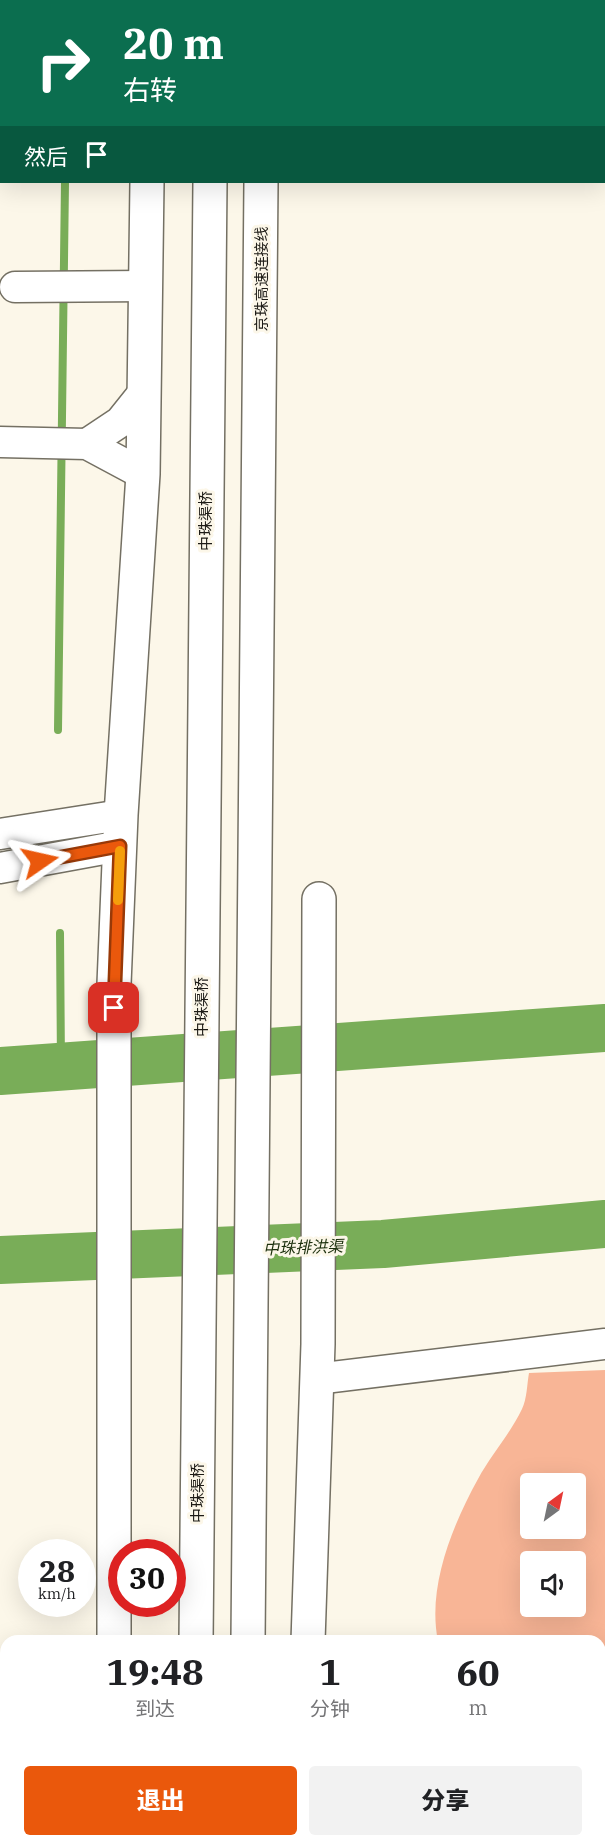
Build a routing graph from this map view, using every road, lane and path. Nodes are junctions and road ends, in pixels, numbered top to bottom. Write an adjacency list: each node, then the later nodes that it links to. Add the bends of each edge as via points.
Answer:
1 (147, 183): 4 (main road)
2 (210, 183): 17 (main road, 中珠渠桥)
3 (261, 183): 18 (main road, 京珠高速连接线)
4 (146, 286): 5 (street); 6 (main road)
5 (15, 287)
6 (144, 392): 8 (street, via 120,422); 9 (main road)
7 (14, 443): 8 (street)
8 (87, 444): 9 (street)
9 (142, 474): 10 (main road)
10 (121, 830): 11 (street); 12 (street); 16 (main road, via 114,984)
11 (0, 834)
12 (0, 868)
13 (320, 899): 15 (main road)
14 (605, 1344): 15 (street)
15 (316, 1379): 19 (main road)
16 (114, 1635)
17 (196, 1635)
18 (248, 1635)
19 (308, 1635)

